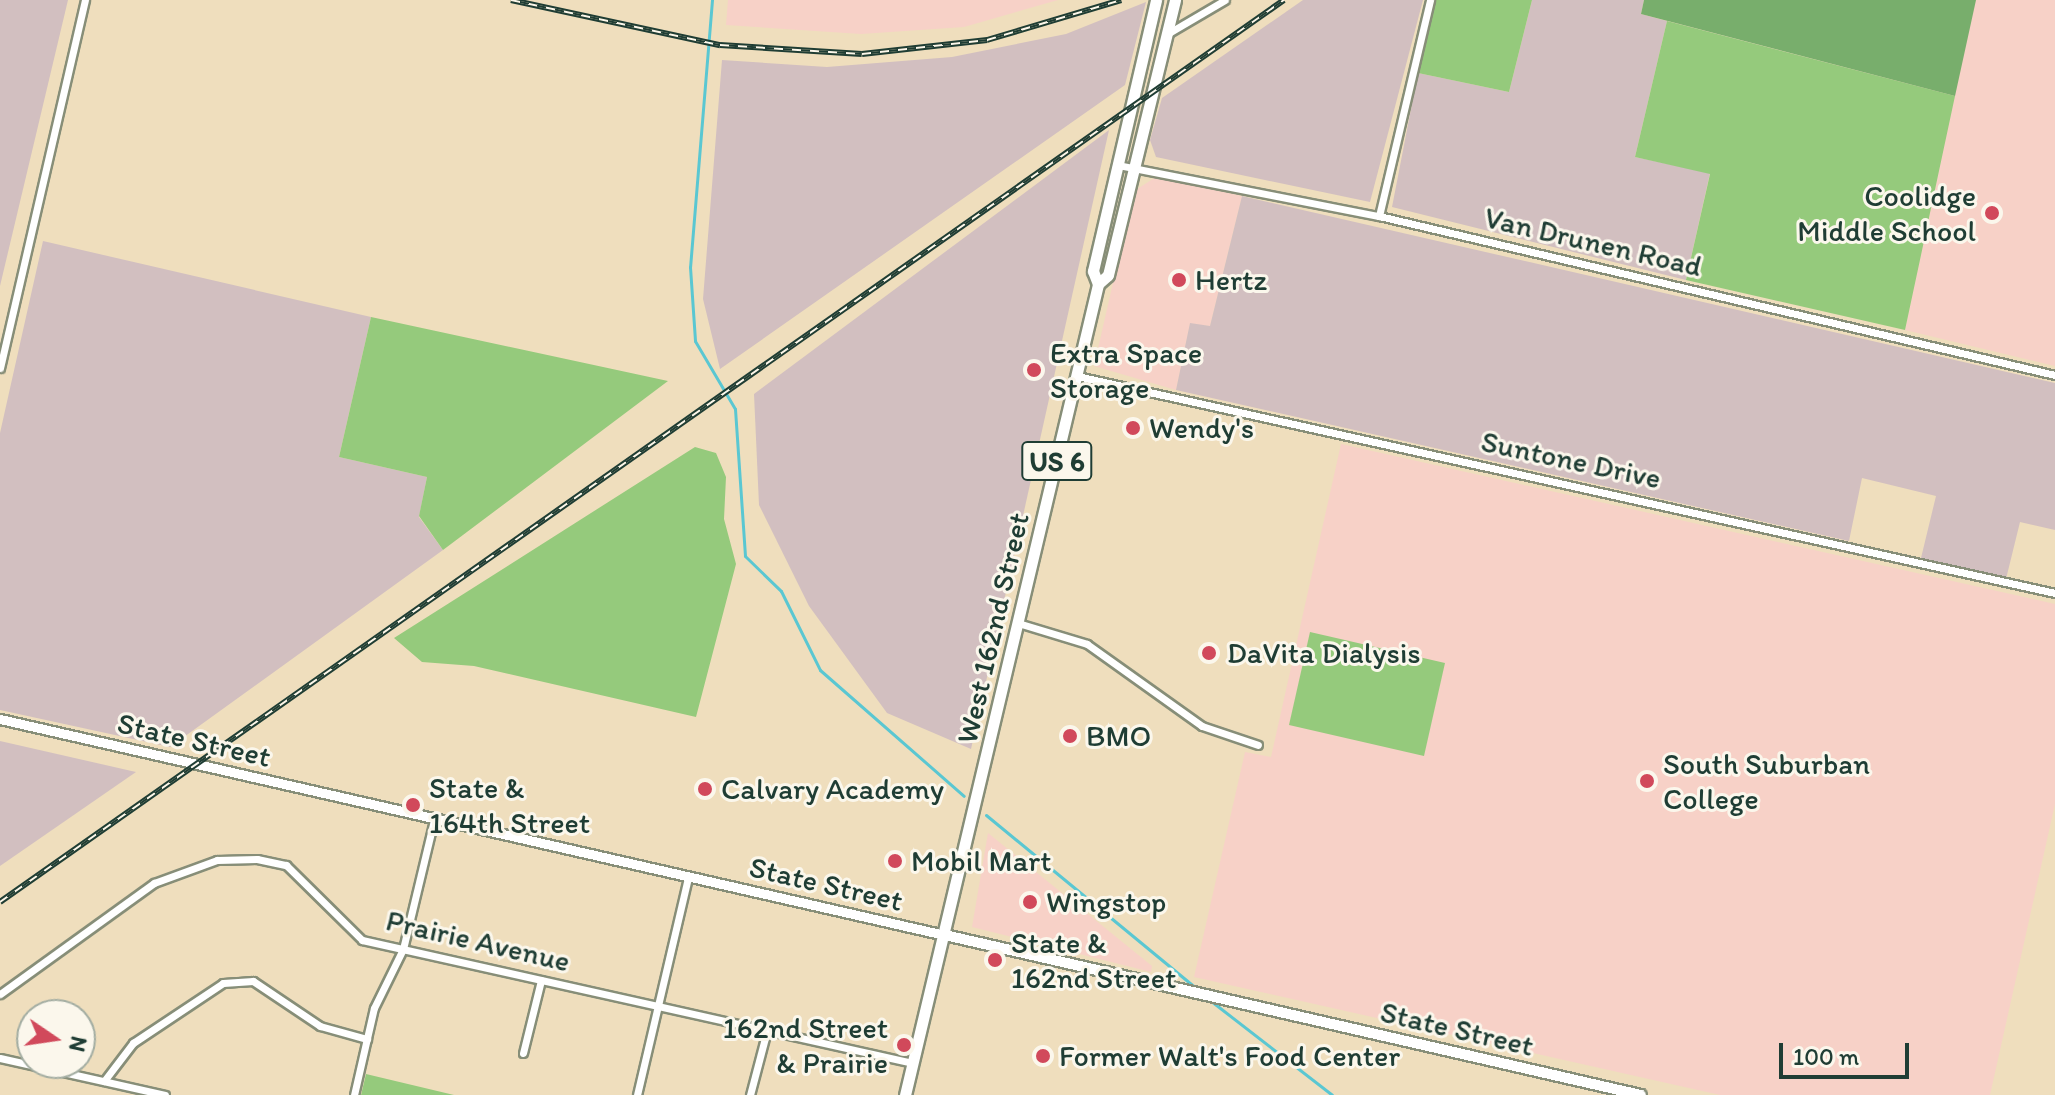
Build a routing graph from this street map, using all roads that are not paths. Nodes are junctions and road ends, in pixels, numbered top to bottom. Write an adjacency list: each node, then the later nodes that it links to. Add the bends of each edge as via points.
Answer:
1 (85, 0): 12 (street)
2 (1156, 0): 6 (main road, West 162nd Street / US 6)
3 (1175, 0): 7 (main road, West 162nd Street / US 6)
4 (1225, 0): 7 (street)
5 (1430, 0): 10 (street)
6 (1148, 31): 7 (main road); 8 (main road, West 162nd Street / US 6)
7 (1167, 34): 9 (main road, West 162nd Street / US 6)
8 (1118, 165): 9 (street, Van Drunen Road); 11 (main road, West 162nd Street / US 6, via 1093,271)
9 (1135, 166): 10 (street, Van Drunen Road); 11 (main road, West 162nd Street / US 6, via 1108,275)
10 (1379, 216): 13 (street, Van Drunen Road)
11 (1098, 284): 14 (main road, West 162nd Street / US 6)
12 (0, 368)
13 (2055, 375)
14 (1077, 376): 15 (street, Suntone Drive); 16 (main road, West 162nd Street / US 6)
15 (2055, 593)
16 (1018, 623): 18 (street, via 1087,644 1202,726); 21 (main road, West 162nd Street / US 6)
17 (0, 719): 19 (street, State Street)
18 (1258, 745)
19 (434, 820): 20 (street, State Street); 22 (street)
20 (688, 878): 21 (street, State Street); 25 (street)
21 (945, 935): 30 (main road, US 6); 37 (main road, State Street)
22 (403, 949): 23 (street, Prairie Avenue); 24 (street, Prairie Avenue, via 362,940 286,865 217,860 154,883); 27 (street)
23 (541, 980): 25 (street, Prairie Avenue); 28 (street)
24 (0, 994)
25 (658, 1006): 26 (street, Prairie Avenue); 34 (street)
26 (767, 1030): 30 (street, Prairie Avenue); 35 (street)
27 (367, 1039): 31 (street, via 320,1026 253,981 223,983 133,1043); 33 (street)
28 (523, 1053)
29 (0, 1058): 31 (street)
30 (913, 1063): 36 (main road, US 6)
31 (104, 1081): 32 (street)
32 (165, 1095)
33 (354, 1095)
34 (637, 1095)
35 (750, 1095)
36 (905, 1095)
37 (1641, 1095)

